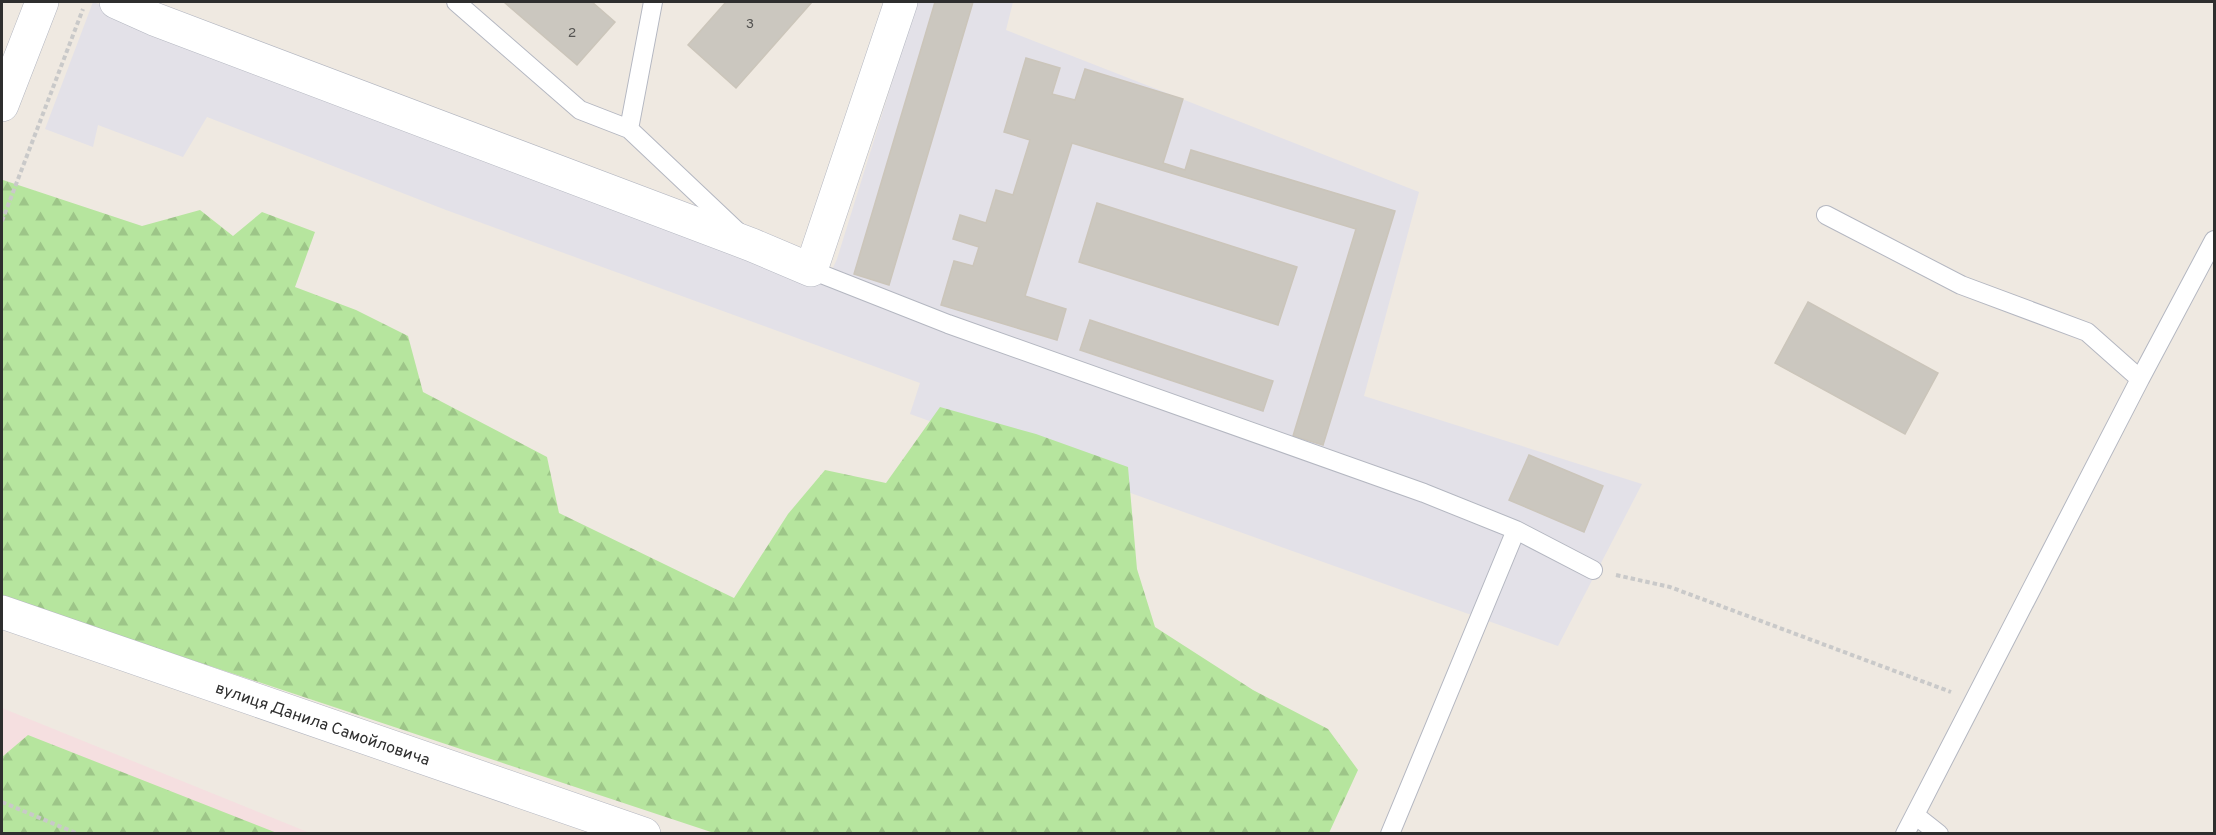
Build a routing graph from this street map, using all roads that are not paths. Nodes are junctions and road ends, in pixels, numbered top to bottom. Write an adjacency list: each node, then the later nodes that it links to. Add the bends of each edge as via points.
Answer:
1 (42, 2): 6 (street)
2 (116, 2): 10 (street)
3 (456, 2): 7 (lane, via 580,110)
4 (654, 2): 7 (lane)
5 (902, 2): 11 (street)
6 (2, 105)
7 (629, 129): 10 (lane)
8 (1826, 215): 12 (lane, via 1960,285 2087,332)
9 (2214, 240): 12 (lane)
10 (752, 245): 11 (street)
11 (811, 270): 13 (lane, via 948,324 1424,493)
12 (2140, 379): 16 (lane)
13 (1516, 530): 14 (lane); 18 (lane)
14 (1593, 570)
15 (2, 612): 17 (street, вулиця Данила Самойловича)
16 (1915, 815): 19 (lane); 20 (lane)
17 (644, 834)
18 (1390, 834)
19 (1905, 834)
20 (1939, 834)

